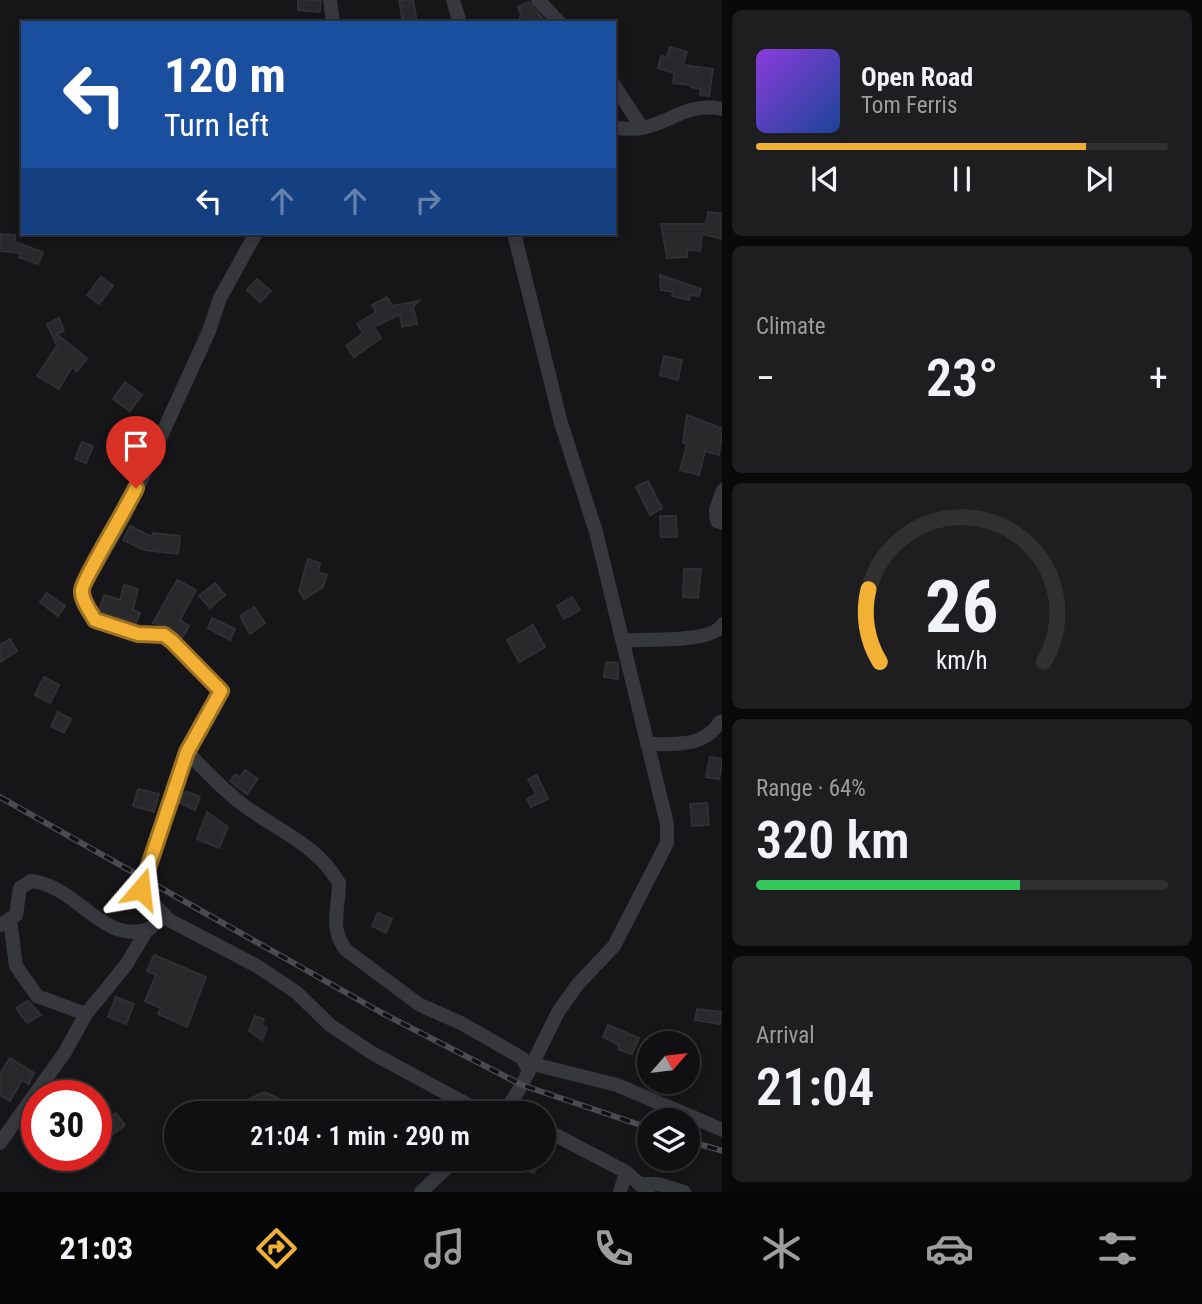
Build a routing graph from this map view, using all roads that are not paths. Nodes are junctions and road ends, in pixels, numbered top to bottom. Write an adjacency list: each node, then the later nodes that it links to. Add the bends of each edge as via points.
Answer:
1 (330, 0): 4 (street)
2 (453, 0): 5 (street)
3 (538, 0): 6 (street)
4 (333, 21)
5 (459, 21)
6 (557, 21)
7 (616, 88): 10 (street)
8 (722, 109): 10 (street, via 684,110)
9 (616, 128): 10 (street)
10 (642, 128)
11 (255, 235): 19 (street, via 220,298 125,515 81,592 95,620 138,634 164,635 218,685 219,695)
12 (514, 235): 16 (street, via 561,423 596,532)
13 (722, 493): 14 (street, via 715,514)
14 (722, 523)
15 (722, 625): 16 (street, via 717,632 698,638)
16 (623, 641): 18 (street)
17 (720, 722): 18 (street, via 699,741)
18 (647, 744): 24 (street, via 667,824 665,850 614,946 558,1012)
19 (187, 752): 20 (street, via 140,885); 24 (street, via 243,805 306,845 329,867 339,883 334,912 339,942 346,950 420,1005 461,1023)
20 (169, 920): 22 (street); 25 (street, via 257,966 372,1053)
21 (5, 922): 22 (street, via 16,915 20,888 31,881 58,888 121,933); 23 (street, via 16,966 37,996)
22 (147, 930): 23 (street, via 127,965)
23 (86, 1014): 29 (street, via 65,1052)
24 (531, 1067): 26 (street); 27 (street, via 617,1085)
25 (461, 1101)
26 (510, 1101)
27 (722, 1130)
28 (556, 1135): 31 (street)
29 (0, 1143)
30 (443, 1171): 33 (street)
31 (626, 1172): 32 (street); 34 (street)
32 (646, 1188): 35 (street, via 658,1184)
33 (421, 1192)
34 (620, 1192)
35 (684, 1192)

